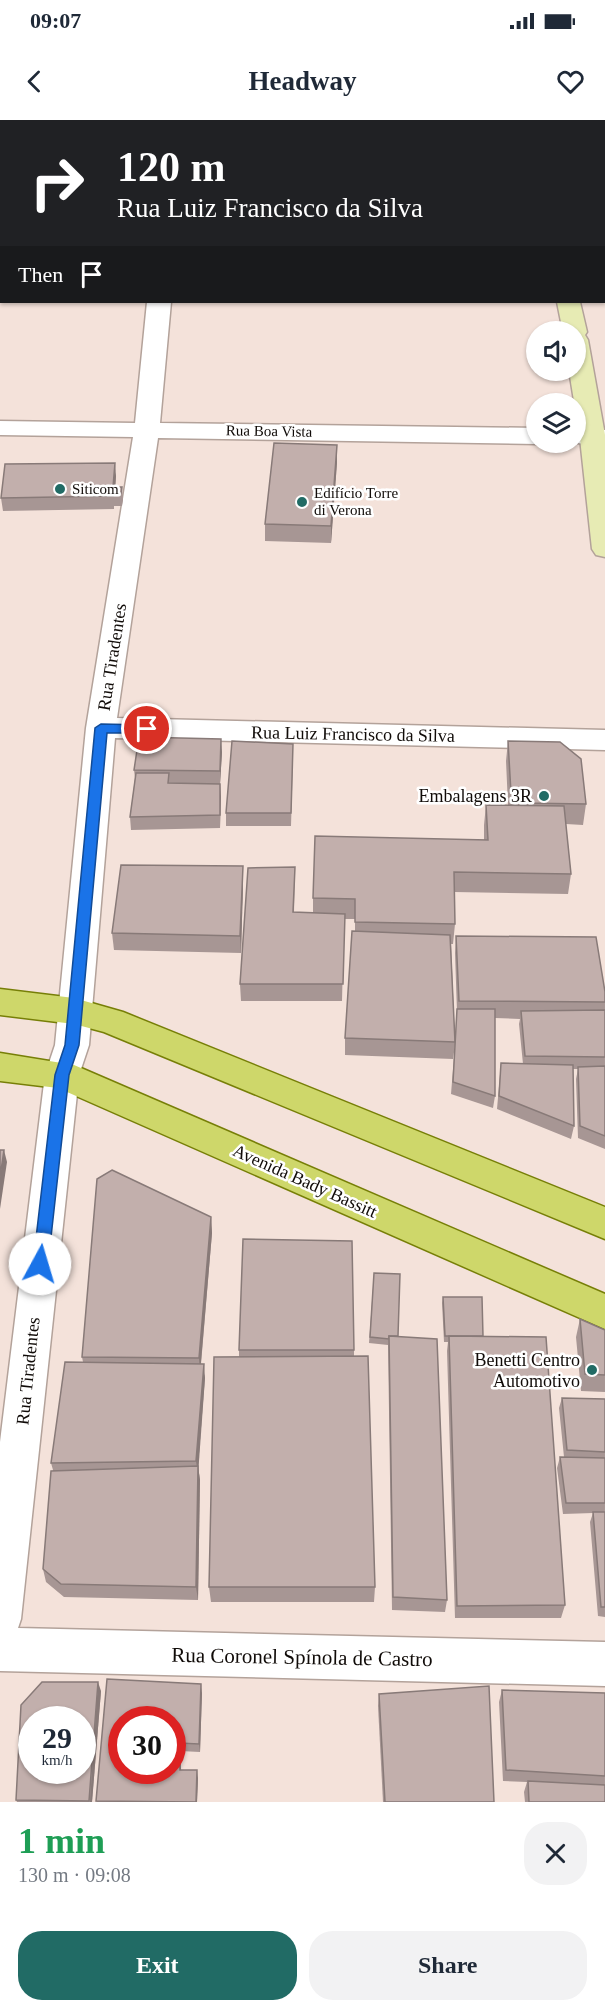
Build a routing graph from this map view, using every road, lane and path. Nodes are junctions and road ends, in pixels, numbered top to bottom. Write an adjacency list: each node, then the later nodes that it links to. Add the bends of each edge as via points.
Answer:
1 (159, 303): 6 (street, Rua Tiradentes)
2 (570, 303): 3 (street)
3 (573, 321)
4 (582, 381): 8 (street)
5 (0, 428): 6 (street, Rua Boa Vista)
6 (147, 428): 7 (street, Rua Boa Vista); 10 (street, Rua Tiradentes)
7 (526, 436)
8 (591, 438): 9 (street)
9 (605, 549)
10 (101, 728): 11 (street, Rua Luiz Francisco da Silva); 13 (street, Rua Tiradentes)
11 (605, 740)
12 (0, 1002): 13 (main road)
13 (74, 1011): 15 (street, Rua Tiradentes, via 72,1045); 16 (main road, via 111,1021)
14 (0, 1067): 15 (main road, Avenida Bady Bassitt)
15 (62, 1075): 17 (main road, Avenida Bady Bassitt); 18 (street, Rua Tiradentes)
16 (605, 1223)
17 (605, 1312)
18 (0, 1620)
19 (0, 1649): 20 (street, Rua Coronel Spínola de Castro)
20 (605, 1664)

